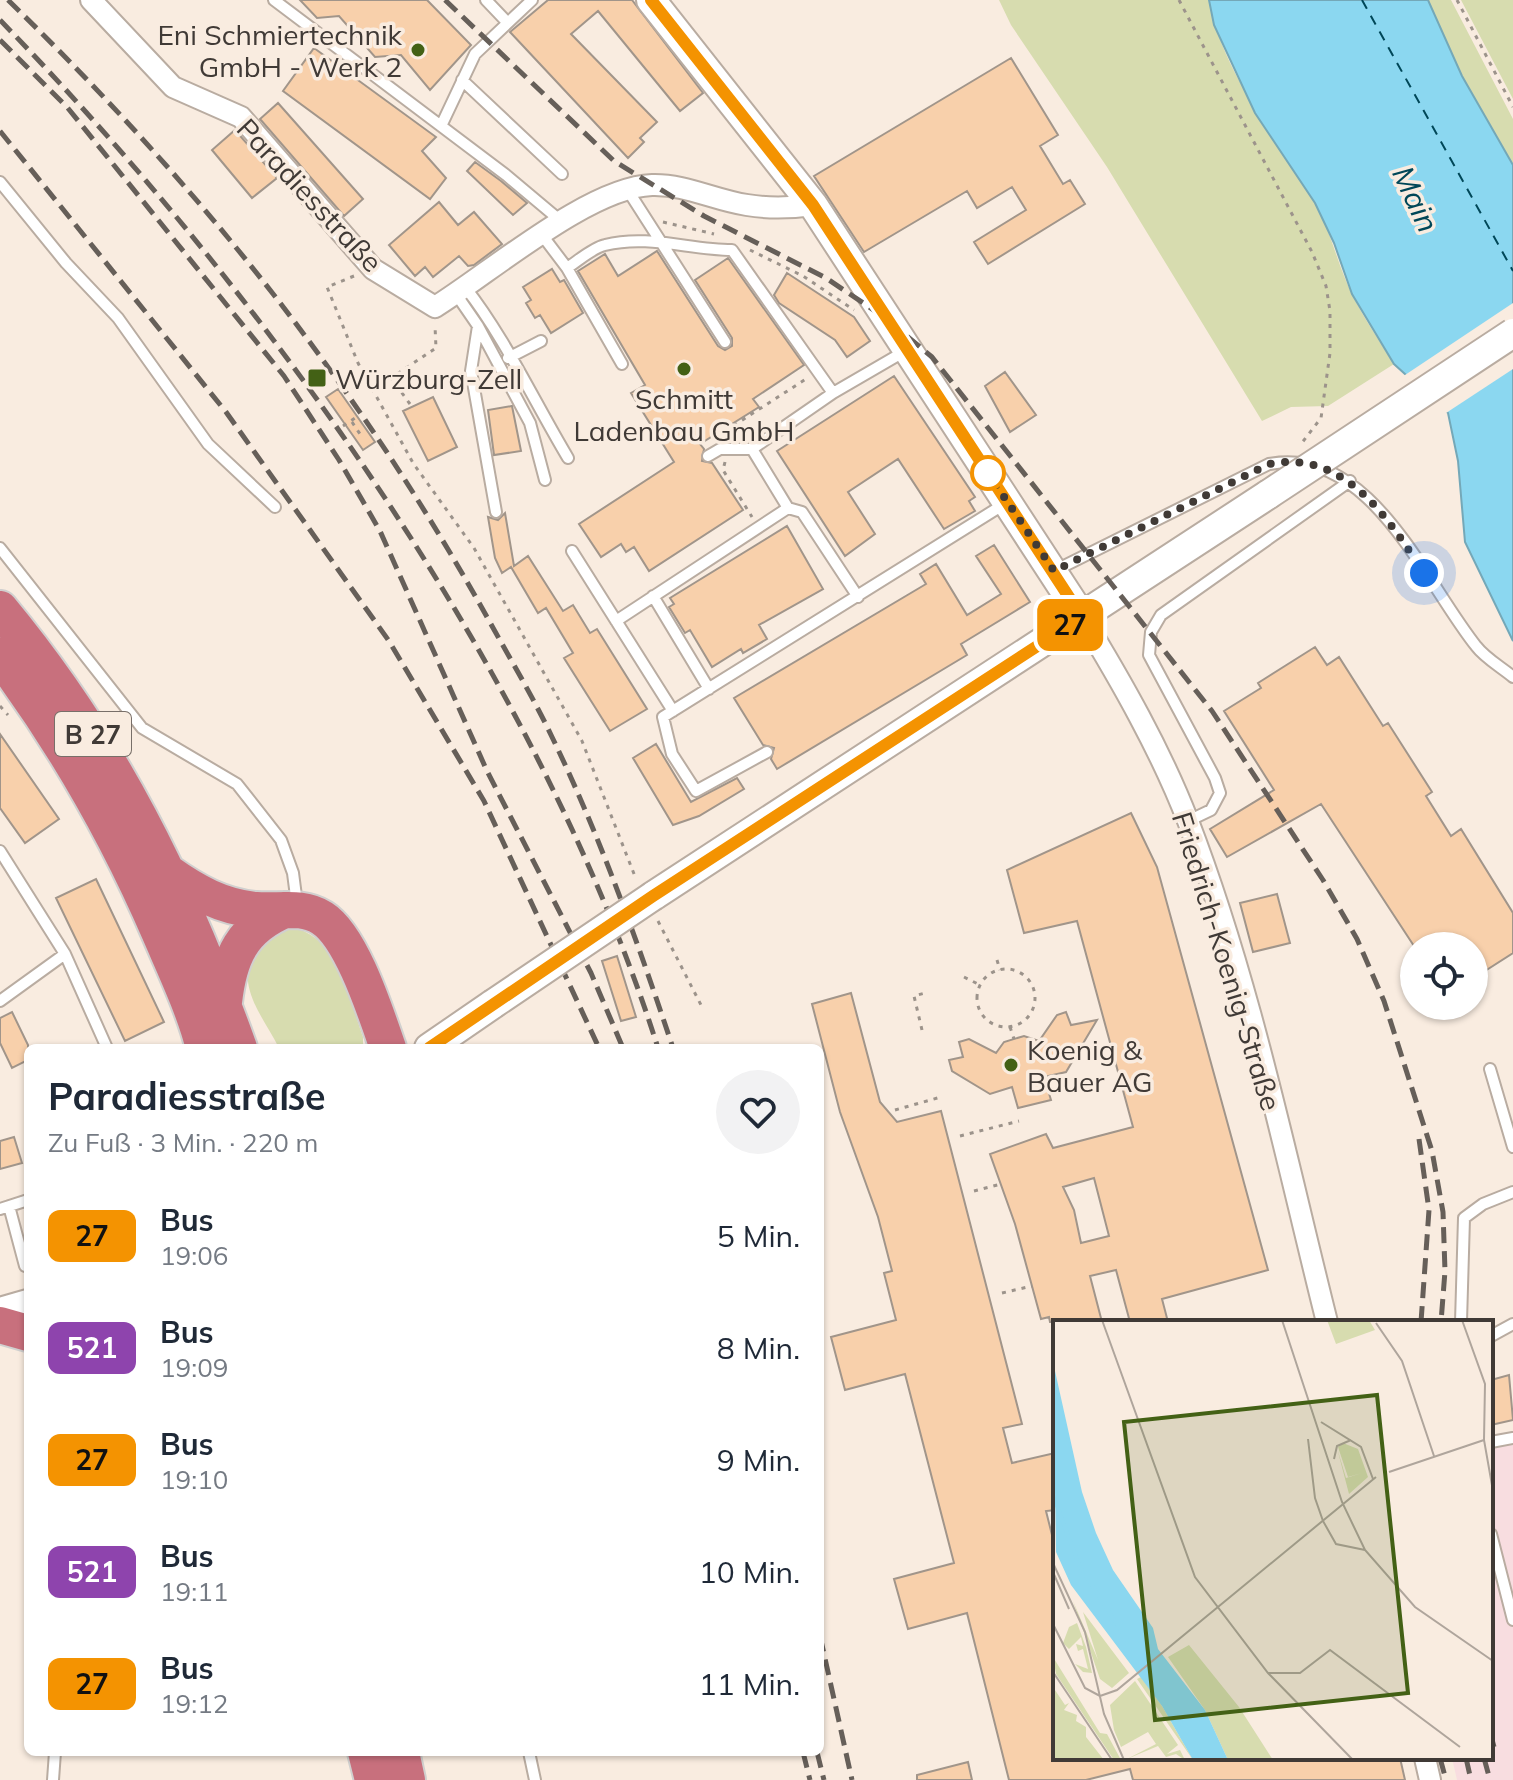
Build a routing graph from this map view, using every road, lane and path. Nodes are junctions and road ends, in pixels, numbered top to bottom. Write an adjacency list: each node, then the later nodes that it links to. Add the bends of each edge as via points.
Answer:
1 (91, 0): 23 (street, Paradiesstraße, via 173,87 241,117)
2 (274, 0): 11 (lane)
3 (486, 0): 8 (lane)
4 (532, 0): 8 (lane)
5 (651, 0): 15 (main road)
6 (1179, 0): 43 (path, via 1326,286 1330,353 1321,418)
7 (1457, 0): 10 (path)
8 (506, 21): 9 (lane, via 475,54)
9 (462, 80): 11 (lane); 12 (lane)
10 (1513, 107)
11 (441, 126): 17 (lane)
12 (562, 174)
13 (0, 182): 47 (lane, via 118,318 208,444)
14 (626, 188): 15 (street, via 677,186 777,209); 16 (lane); 17 (street)
15 (813, 205): 31 (main road)
16 (649, 220): 19 (path); 20 (lane)
17 (562, 222): 18 (street)
18 (542, 235): 22 (lane); 24 (street)
19 (723, 238)
20 (663, 240): 22 (lane, via 603,245); 30 (lane); 34 (lane, via 732,250)
21 (745, 247): 26 (path, via 803,276)
22 (567, 268): 33 (lane)
23 (373, 269): 25 (street, Paradiesstraße); 66 (path, via 327,287 358,363 413,463 474,548 582,741)
24 (461, 291): 25 (street); 27 (lane); 32 (lane, via 489,317)
25 (435, 307): 35 (path, via 436,348 391,378)
26 (857, 313)
27 (478, 326): 44 (lane, via 530,423); 49 (lane, via 471,371)
28 (1513, 333): 56 (main road, bridge)
29 (541, 341): 32 (lane)
30 (725, 342)
31 (907, 350): 34 (lane); 46 (main road)
32 (508, 358): 42 (lane)
33 (622, 364)
34 (833, 393): 40 (lane)
35 (410, 404)
36 (358, 416): 37 (path)
37 (352, 422): 38 (path); 39 (path)
38 (343, 426)
39 (362, 437)
40 (752, 449): 41 (lane, via 720,449); 48 (lane)
41 (708, 456)
42 (568, 458)
43 (1289, 460): 45 (lane); 52 (lane, via 1269,464)
44 (545, 480)
45 (1350, 481): 59 (lane, via 1392,524 1478,650); 63 (lane, via 1161,615 1151,632 1149,655 1220,793 1211,810)
46 (1008, 502): 52 (main road); 54 (lane)
47 (275, 507)
48 (788, 508): 53 (lane); 54 (lane, via 802,512)
49 (496, 512)
50 (0, 548): 67 (lane, via 142,728 237,784 281,840 293,873)
51 (572, 551): 57 (lane)
52 (1054, 571): 56 (main road)
53 (653, 596): 57 (lane); 60 (lane)
54 (858, 597): 60 (lane)
55 (0, 609): 65 (highway, B 27, via 78,709)
56 (1082, 617): 63 (street, Friedrich-Koenig-Straße); 66 (main road)
57 (616, 621): 61 (lane)
58 (0, 656): 81 (highway, B 27, via 99,805 174,966)
59 (1513, 677)
60 (709, 689): 61 (lane)
61 (673, 711): 62 (lane, via 663,717 672,754 696,791)
62 (767, 752)
63 (1188, 821): 100 (street, Friedrich-Koenig-Straße, via 1251,1016)
64 (0, 851): 68 (lane)
65 (167, 872): 67 (highway, via 219,902); 75 (highway, B 27)
66 (649, 899): 76 (path); 84 (main road, bridge)
67 (292, 910): 75 (highway, via 256,925 236,949); 83 (highway, via 323,918 343,940)
68 (65, 954): 74 (lane); 80 (lane)
69 (997, 960): 70 (path)
70 (1000, 970): 72 (path); 77 (path, via 1025,977 1034,993 1032,1011)
71 (964, 977): 72 (path)
72 (980, 985): 77 (path, via 976,999 983,1017)
73 (925, 993): 78 (path, via 914,996)
74 (0, 1001)
75 (223, 1004): 82 (highway, B 27)
76 (701, 1005)
77 (1010, 1027): 79 (path)
78 (922, 1030)
79 (1014, 1039)
80 (105, 1044)
81 (203, 1044)
82 (238, 1044)
83 (386, 1044)
84 (435, 1044)
85 (1490, 1069): 90 (lane)
86 (941, 1097): 87 (path)
87 (895, 1110)
88 (1019, 1121): 89 (path)
89 (960, 1136)
90 (1513, 1147)
91 (1001, 1184): 92 (path)
92 (974, 1191)
93 (1513, 1192): 101 (lane, via 1464,1218)
94 (5, 1207): 95 (lane)
95 (24, 1263)
96 (1032, 1286): 97 (path)
97 (1002, 1293)
98 (24, 1305): 99 (main road)
99 (0, 1312)
100 (1327, 1320)
101 (1461, 1320)
102 (1513, 1324): 105 (lane)
103 (0, 1325): 104 (highway)
104 (24, 1332)
105 (1493, 1335)
106 (1513, 1438): 107 (lane)
107 (1493, 1442)
108 (1493, 1542): 109 (lane)
109 (1513, 1620)
110 (55, 1756): 115 (lane)
111 (367, 1756): 116 (highway)
112 (402, 1756): 117 (highway)
113 (530, 1756): 118 (lane)
114 (1425, 1760): 119 (street)
115 (53, 1780)
116 (373, 1780)
117 (407, 1780)
118 (535, 1780)
119 (1430, 1780)

